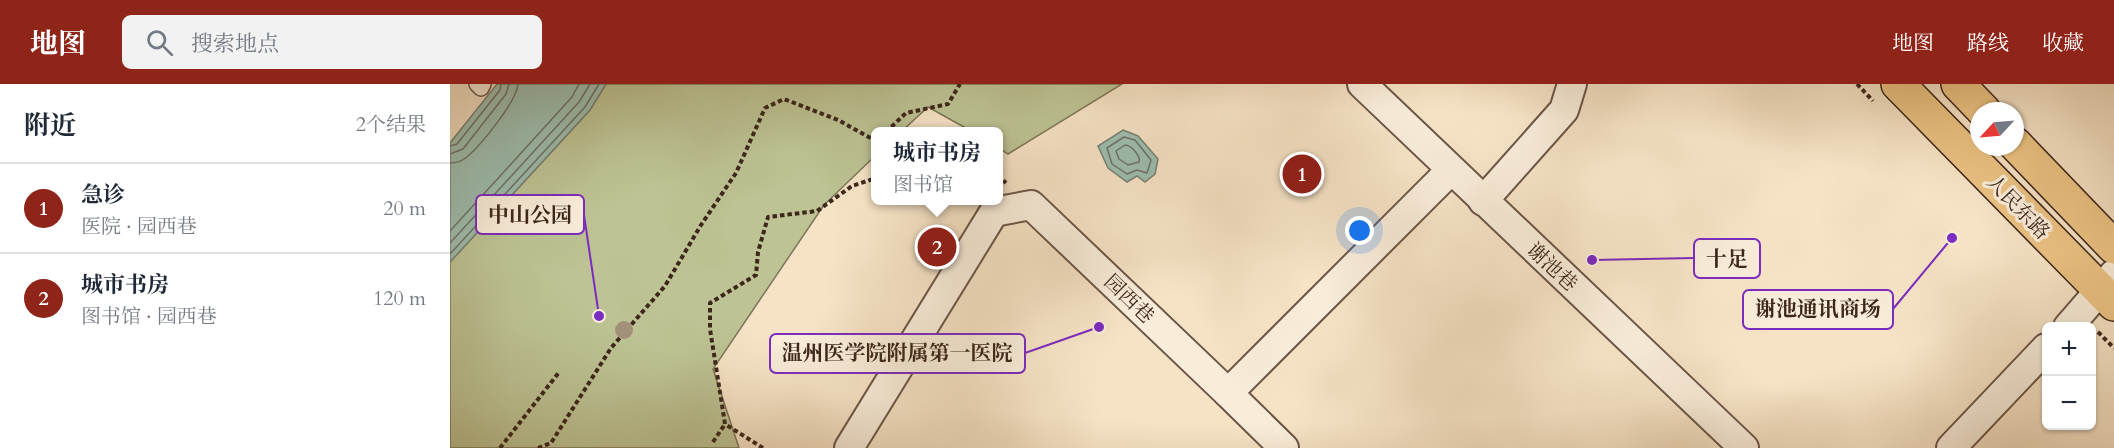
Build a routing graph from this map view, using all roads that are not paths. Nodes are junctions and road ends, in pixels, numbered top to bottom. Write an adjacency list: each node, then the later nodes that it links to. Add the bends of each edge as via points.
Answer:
1 (477, 84): 2 (lane, via 481,88)
2 (483, 84)
3 (1362, 84): 9 (street, 谢池巷)
4 (1572, 84): 10 (street, via 1564,110)
5 (1898, 84): 12 (highway, 人民东路)
6 (1958, 84): 7 (highway)
7 (1975, 102)
8 (2024, 153): 11 (highway)
9 (1450, 171): 10 (street, 谢池巷); 15 (street)
10 (1483, 201): 18 (street, 谢池巷)
11 (2114, 247)
12 (2110, 290): 13 (street)
13 (2073, 322)
14 (2042, 352): 19 (street)
15 (1228, 393): 16 (street, 园西巷, via 1031,205 993,212); 17 (street)
16 (849, 448)
17 (1284, 448)
18 (1743, 448)
19 (1951, 448)

